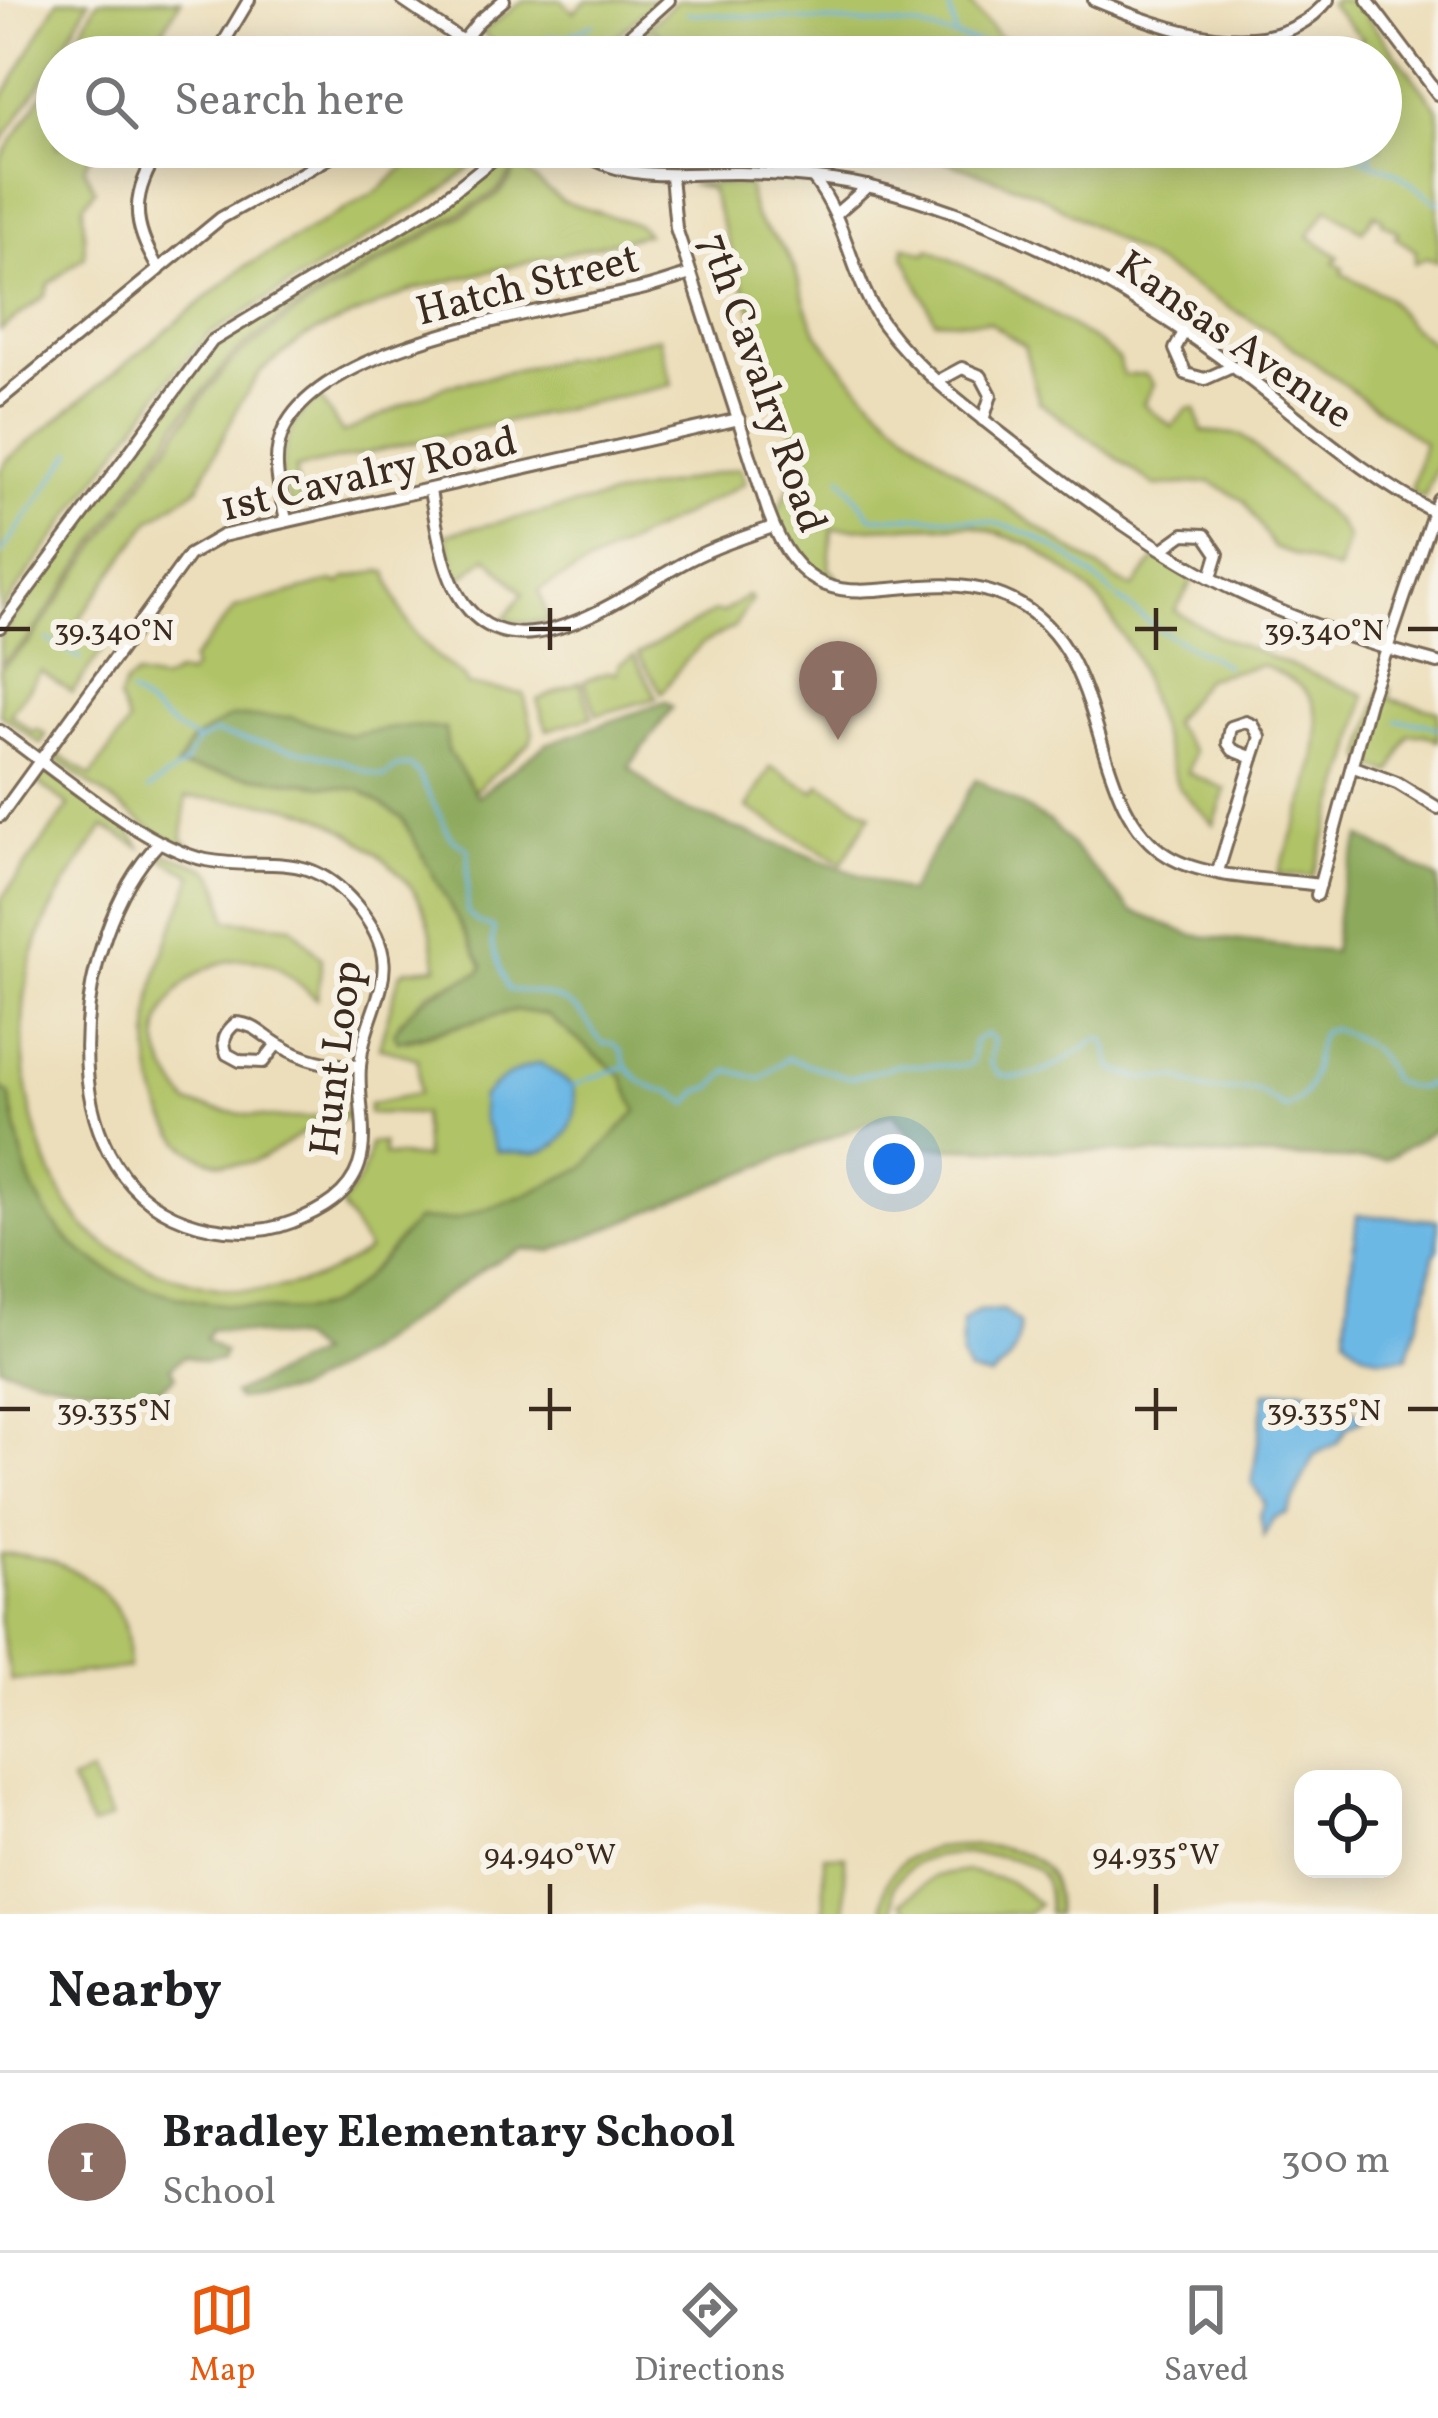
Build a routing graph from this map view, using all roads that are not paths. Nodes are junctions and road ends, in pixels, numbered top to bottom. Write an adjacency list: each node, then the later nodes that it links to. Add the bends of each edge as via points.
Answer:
1 (249, 0): 8 (street)
2 (402, 0): 9 (street)
3 (504, 0): 10 (street)
4 (669, 0): 11 (street)
5 (1094, 0): 12 (street)
6 (1328, 0): 13 (street, via 1307,23)
7 (1367, 0): 14 (street)
8 (228, 36)
9 (458, 36)
10 (466, 36)
11 (629, 36)
12 (1226, 36)
13 (1263, 36)
14 (1394, 36)
15 (1402, 46): 16 (street)
16 (1438, 94)
17 (148, 168): 25 (street, via 137,226)
18 (310, 168): 25 (street, via 221,218)
19 (482, 168): 39 (street, via 437,204 212,341)
20 (612, 168): 21 (street, Kansas Avenue)
21 (671, 176): 22 (street, Kansas Avenue); 26 (street, 7th Cavalry Road)
22 (813, 178): 23 (street, Kansas Avenue); 24 (street)
23 (868, 186): 24 (street); 27 (street, Kansas Avenue, via 1002,230)
24 (836, 213): 29 (street, via 870,303)
25 (159, 270): 30 (street)
26 (691, 274): 31 (street, 7th Cavalry Road); 35 (street, Hatch Street, via 472,325 328,383 284,429 277,479)
27 (1184, 332): 28 (street, Kansas Avenue); 28 (street, via 1175,349 1186,374 1204,380)
28 (1232, 367): 34 (street, Kansas Avenue, via 1368,472)
29 (938, 381): 32 (street); 32 (street, via 962,368 981,376 991,395)
30 (0, 400)
31 (739, 419): 33 (street, 1st Cavalry Road); 36 (street, 7th Cavalry Road)
32 (983, 420): 37 (street)
33 (430, 491): 35 (street, 1st Cavalry Road); 36 (street, via 462,600 484,622 524,634 586,619 684,562)
34 (1436, 508): 40 (street)
35 (286, 520): 44 (street, 1st Cavalry Road, via 222,536 189,555)
36 (773, 526): 49 (street, 7th Cavalry Road, via 787,556 822,585 978,589 1036,617 1078,670 1126,813 1171,859)
37 (1163, 549): 38 (street); 38 (street, via 1184,534 1205,535 1218,554)
38 (1211, 577): 40 (street, via 1280,612)
39 (0, 626)
40 (1389, 650): 41 (street); 45 (street)
41 (1438, 663)
42 (0, 731): 44 (street)
43 (1253, 758): 49 (street)
44 (40, 760): 47 (street, 1st Cavalry Road); 48 (street)
45 (1354, 767): 46 (street); 49 (street, 7th Cavalry Road, via 1318,890)
46 (1438, 808)
47 (0, 816)
48 (158, 844): 51 (street, Hunt Loop, via 207,860 298,866 356,905 380,945 384,975); 51 (street, Hunt Loop, via 113,911 87,1025 96,1118 130,1183 176,1217 223,1230 310,1215 347,1190 358,1170)
49 (1218, 871)
50 (277, 1045): 50 (street, via 254,1064 223,1045 236,1023); 51 (street, via 307,1059)
51 (360, 1066)

